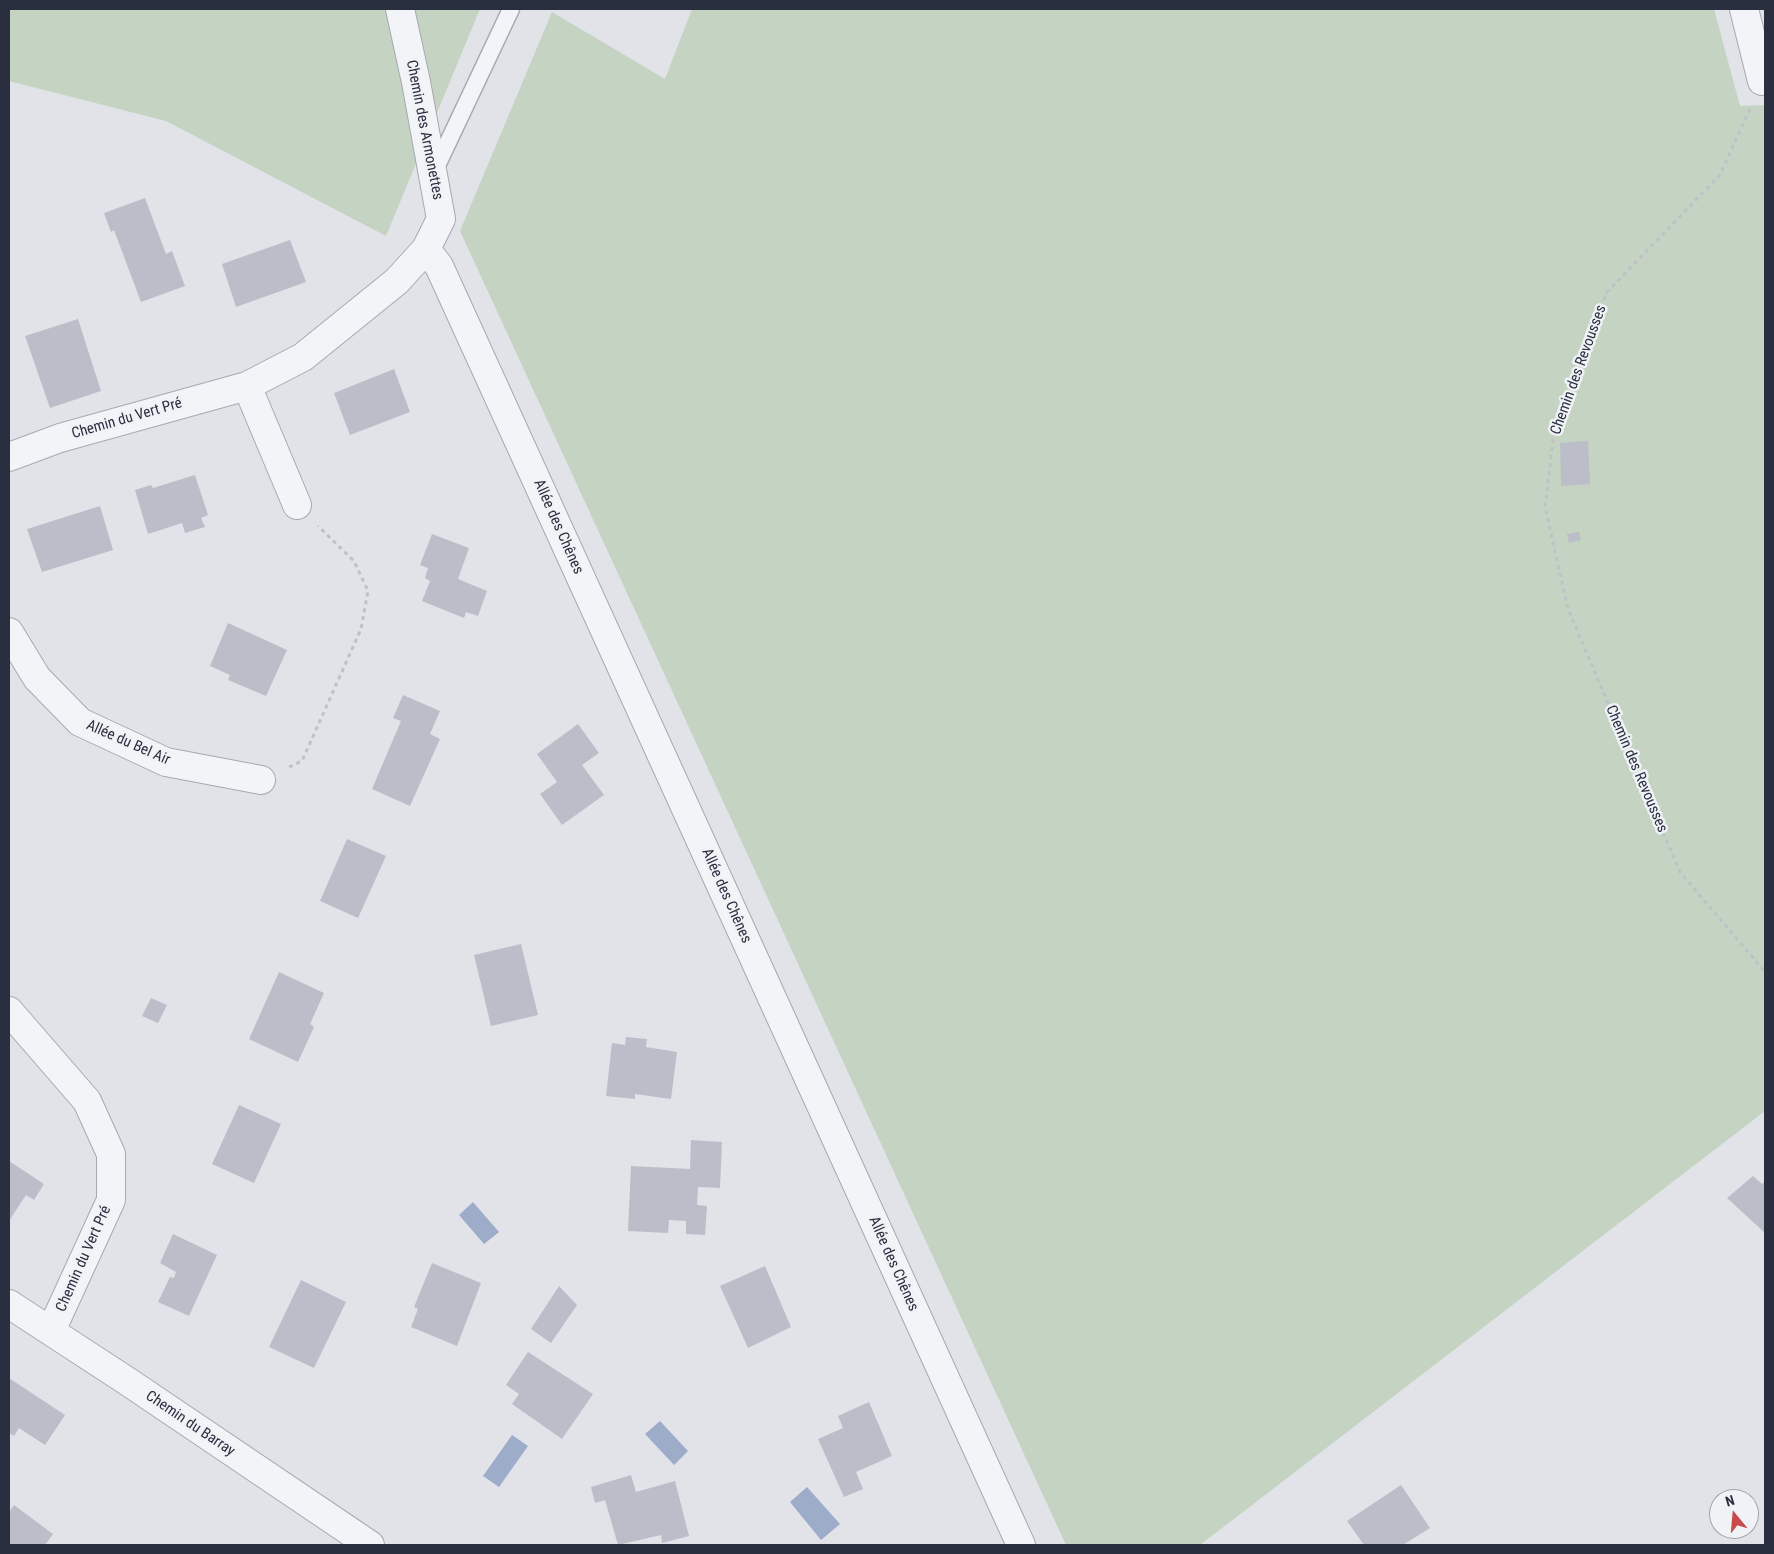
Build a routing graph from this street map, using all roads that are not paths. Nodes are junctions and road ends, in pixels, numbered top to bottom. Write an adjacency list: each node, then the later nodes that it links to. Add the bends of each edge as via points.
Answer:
1 (400, 9): 5 (street, Chemin des Armonettes)
2 (512, 9): 5 (lane)
3 (1744, 9): 4 (street)
4 (1762, 81)
5 (433, 174): 6 (street, Chemin des Armonettes, via 441,219)
6 (426, 249): 7 (street, Chemin du Vert Pré, via 397,281 303,357); 16 (street, Allée des Chênes, via 439,266)
7 (247, 386): 8 (street, Chemin du Vert Pré, via 60,438); 9 (street)
8 (9, 457)
9 (297, 505)
10 (9, 632): 11 (street, Allée du Bel Air, via 37,678 80,722 166,762)
11 (261, 780)
12 (9, 1011): 14 (street, Chemin du Vert Pré, via 87,1101 111,1154 111,1200)
13 (9, 1304): 14 (street, Chemin du Barray)
14 (51, 1331): 15 (street, Chemin du Barray)
15 (370, 1545)
16 (1021, 1545)

